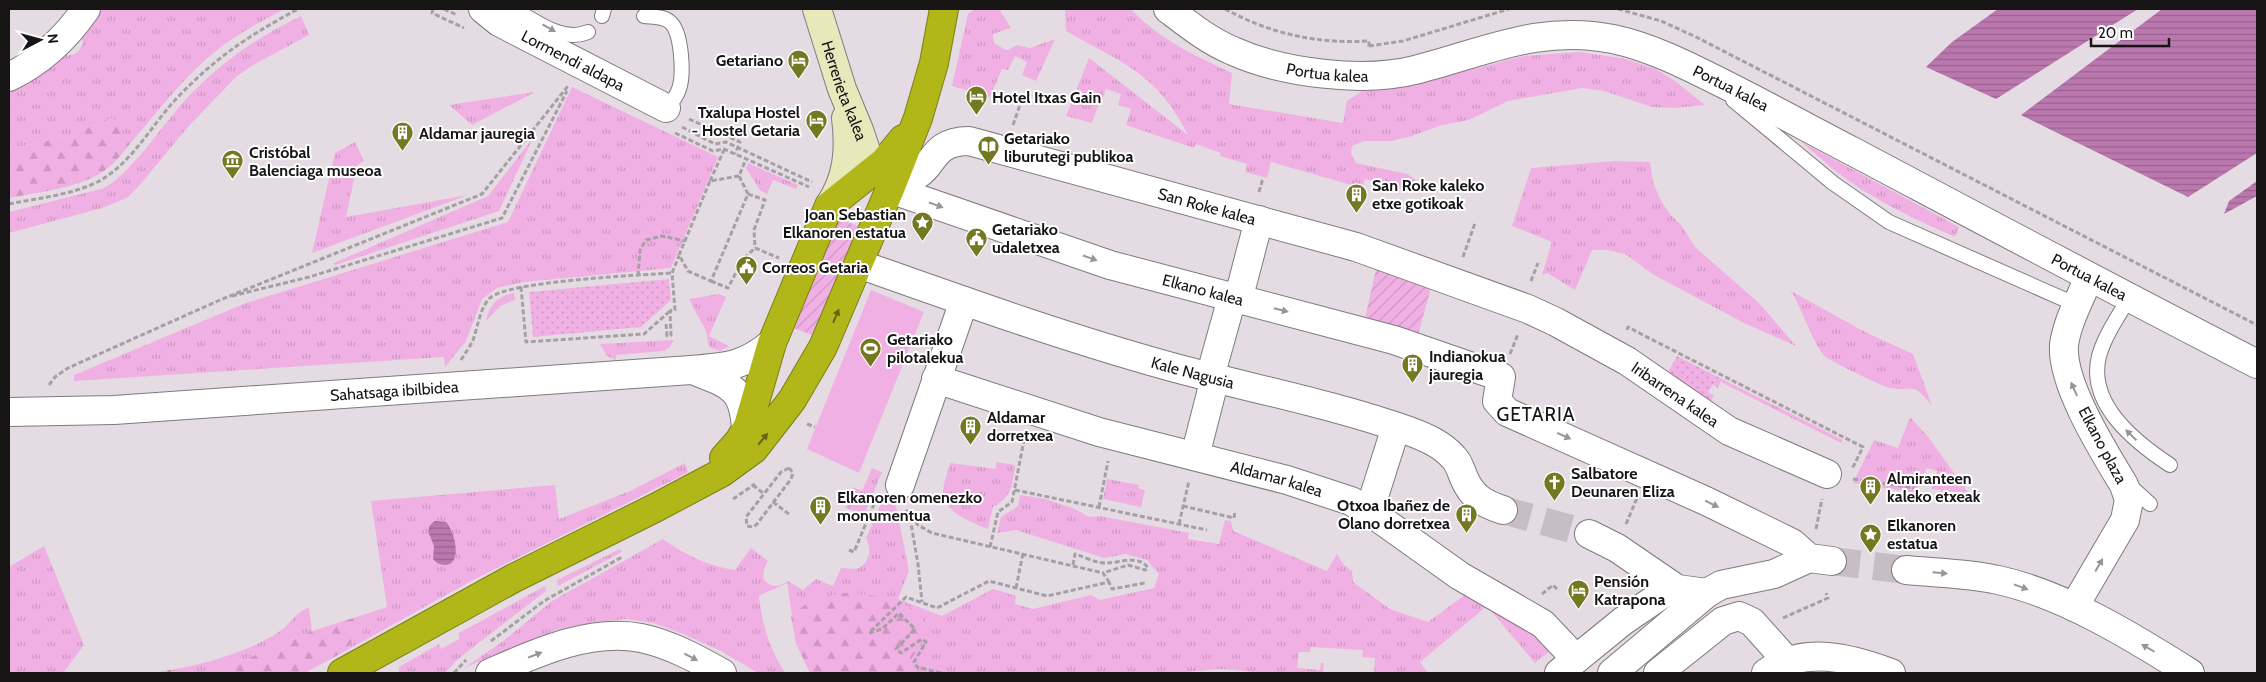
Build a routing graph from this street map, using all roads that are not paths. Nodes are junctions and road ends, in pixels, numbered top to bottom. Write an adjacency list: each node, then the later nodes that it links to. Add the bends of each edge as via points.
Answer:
1 (86, 9): 10 (street, via 49,51)
2 (483, 9): 12 (street, Lormendi aldapa, via 499,22)
3 (514, 9): 8 (lane, one-way to 8, via 560,34)
4 (817, 9): 11 (street, Herrerieta kalea)
5 (944, 9): 13 (highway, via 934,63 918,118 891,155)
6 (1168, 9): 9 (street, Portua kalea, via 1235,52 1284,66 1332,74 1396,74 1504,43 1566,35 1632,43)
7 (644, 16): 12 (lane, via 666,20 677,33 681,82)
8 (588, 32)
9 (1700, 72): 17 (street, Portua kalea); 21 (lane, via 1832,183 1882,218)
10 (9, 77)
11 (842, 89): 13 (street, Herrerieta kalea); 14 (street, via 848,152 844,178)
12 (668, 120)
13 (886, 186): 14 (highway); 15 (street, San Roke kalea, via 915,177 925,170 944,146 969,141); 16 (highway); 19 (street, Elkano kalea, one-way to 19, via 1099,261)
14 (829, 206): 23 (highway)
15 (1259, 220): 19 (street); 22 (street, San Roke kalea, via 1356,247)
16 (859, 264): 20 (street, Kale Nagusia); 24 (highway, one-way to 16)
17 (2089, 277): 18 (street, Portua kalea); 21 (street, Elkano plaza)
18 (2129, 298): 25 (street, Portua kalea); 34 (lane, one-way to 18, via 2138,442 2120,424 2098,381 2102,346)
19 (1235, 299): 28 (street); 45 (street, Elkano kalea, one-way to 45, via 1394,340 1499,386 1500,406 1507,412 1706,501 1821,560 1721,585)
20 (964, 301): 28 (street, Kale Nagusia, via 1144,359); 29 (street)
21 (2077, 305): 35 (street, Elkano plaza, one-way to 21, via 2091,428 2066,371 2064,345)
22 (1528, 309): 36 (street, Iribarrena kalea, via 1628,361 1729,431)
23 (772, 343): 26 (street, Sahatsaga ibilbidea, via 743,363); 27 (highway)
24 (816, 360): 27 (highway, via 793,371); 37 (highway, one-way to 24, via 728,469 754,449 783,413)
25 (2257, 364)
26 (691, 370): 27 (street, via 738,379); 30 (street, Sahatsaga ibilbidea, via 92,412); 32 (street, via 734,390 743,406)
27 (762, 376): 32 (highway)
28 (1213, 377): 31 (street, Kale Nagusia); 33 (street)
29 (936, 379): 33 (street, Aldamar kalea, via 1114,436); 38 (street)
30 (22, 412)
31 (1396, 427): 40 (street, Kale Nagusia, via 1429,439 1446,450 1457,462 1475,496 1485,504); 41 (street)
32 (746, 430): 37 (highway)
33 (1195, 456): 41 (street, Aldamar kalea, via 1320,490 1351,501)
34 (2170, 465)
35 (2117, 472): 39 (lane); 46 (street, Elkano plaza, one-way to 35, via 2127,513 2128,493)
36 (1827, 474)
37 (695, 487): 50 (highway, via 514,578)
38 (888, 491)
39 (2150, 504)
40 (1503, 510)
41 (1369, 512): 48 (street, Aldamar kalea, via 1460,576 1543,624)
42 (1589, 534): 44 (street, via 1617,548)
43 (1906, 570): 46 (street, one-way to 46, via 1996,579)
44 (1677, 589): 45 (street); 48 (street, via 1652,600)
45 (1707, 593): 52 (street)
46 (2074, 607): 55 (street, one-way to 46)
47 (482, 664): 51 (street, one-way to 51, via 570,643 617,636 641,638 669,646)
48 (1567, 666)
49 (1776, 667): 53 (street, via 1752,622 1739,616 1723,621); 54 (street, via 1805,657 1834,658)
50 (342, 673)
51 (722, 673)
52 (1612, 673)
53 (1658, 673)
54 (1891, 673)
55 (2190, 673)

